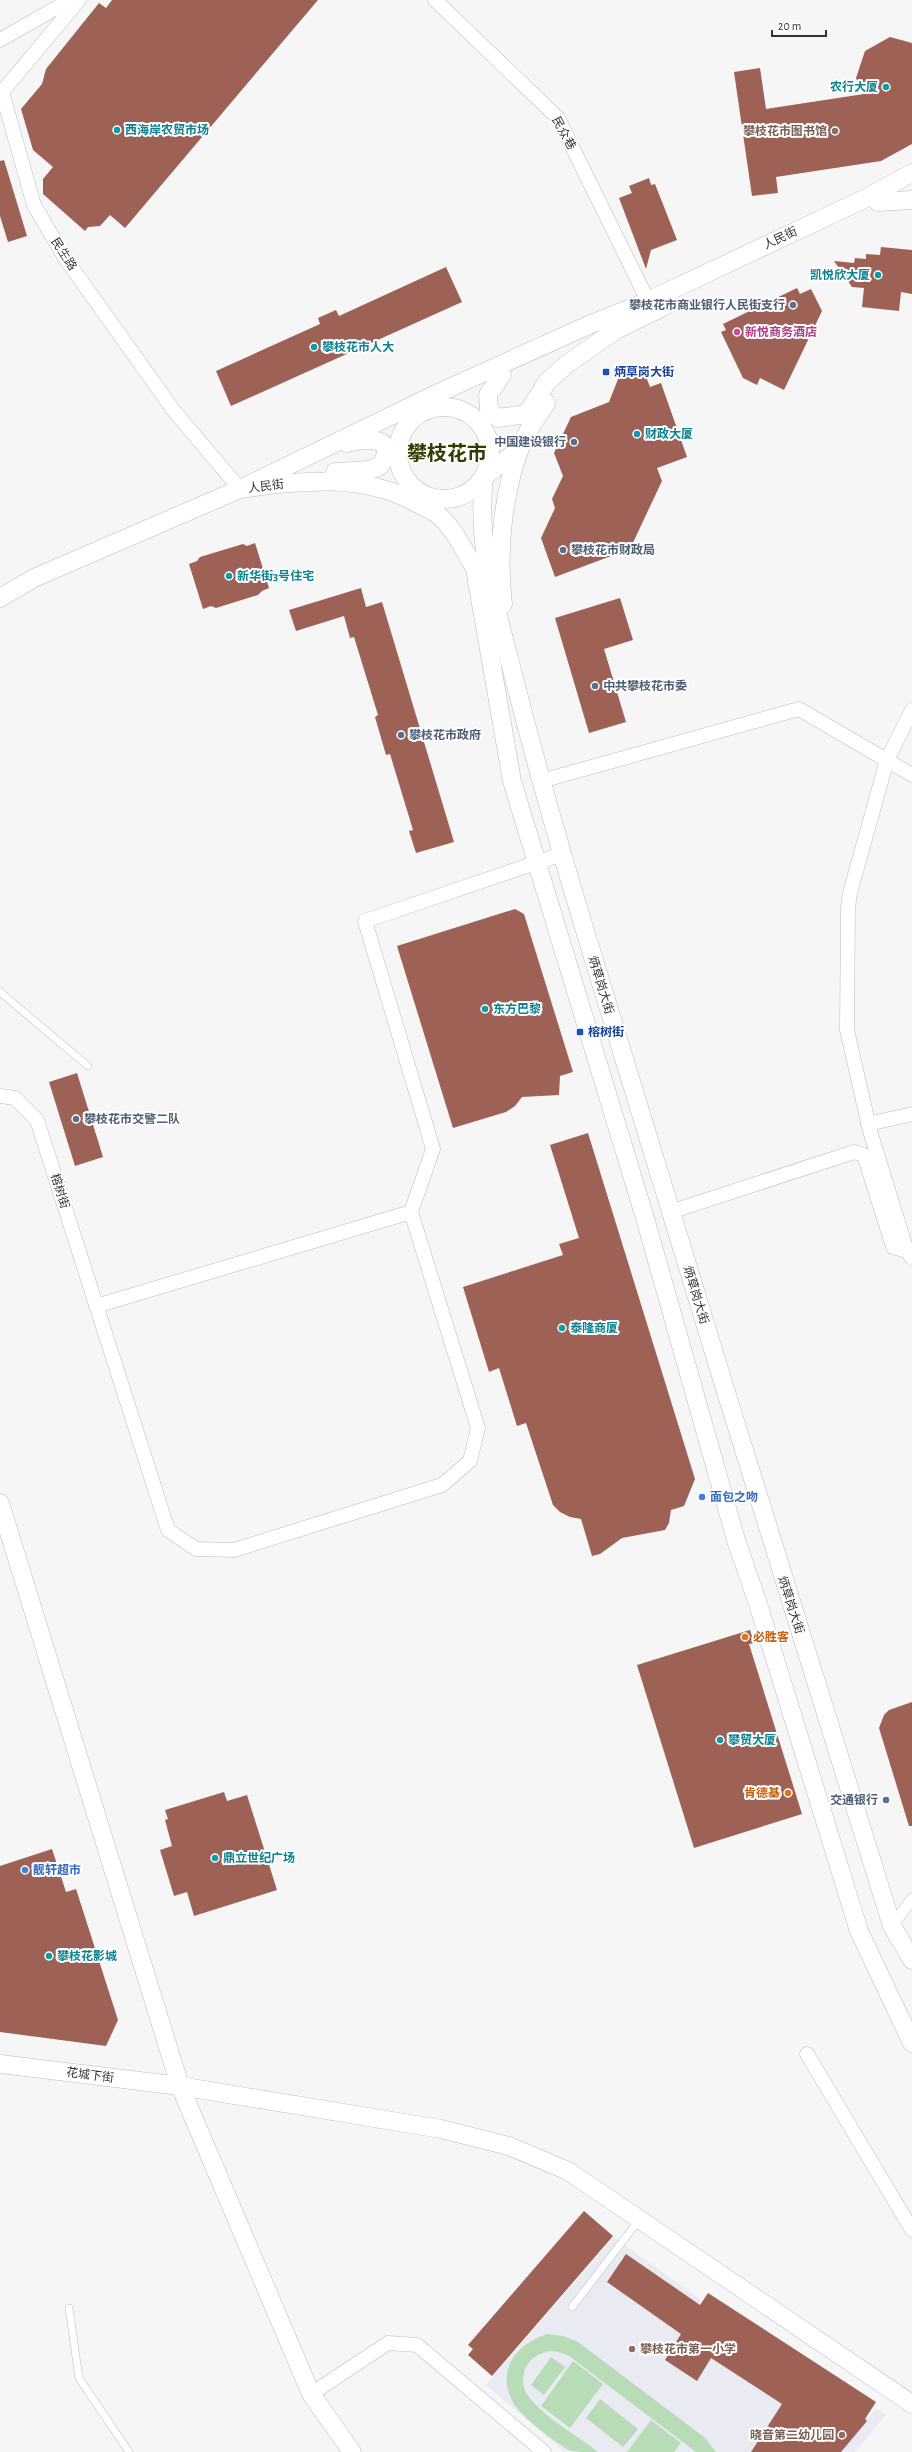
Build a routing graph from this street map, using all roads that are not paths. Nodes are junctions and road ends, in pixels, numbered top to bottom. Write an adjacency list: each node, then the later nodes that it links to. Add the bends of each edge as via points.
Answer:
1 (70, 0): 4 (street)
2 (79, 0): 20 (street, 民生路, via 2,92 34,205 65,258 174,411)
3 (435, 0): 9 (street, 民众巷, via 558,118)
4 (0, 40)
5 (912, 173): 9 (street, 人民街)
6 (912, 186): 8 (street, 人民街)
7 (912, 200): 8 (street)
8 (878, 202): 9 (street, 人民街)
9 (648, 307): 10 (street); 11 (street); 15 (street, via 592,324)
10 (590, 350): 11 (street, via 567,364 547,382 527,414 498,418 489,410 488,395); 14 (street, via 550,397)
11 (502, 375): 12 (street)
12 (424, 411): 13 (street); 16 (street, via 438,406 453,406 478,420 487,433 491,448 490,463); 19 (street, via 408,424 399,444 398,458 402,471)
13 (335, 446): 15 (street); 18 (street, via 365,438 374,439 382,443 386,449 386,457 380,466 369,470 324,473)
14 (519, 449): 16 (street); 23 (street, via 509,484 501,556 502,600)
15 (301, 459): 20 (street, 人民街)
16 (484, 477): 19 (street, via 474,489 460,497 432,498); 23 (street, via 480,507 484,559)
17 (356, 482): 18 (street, 人民街); 19 (street, 人民街); 21 (street, via 406,497)
18 (283, 483): 20 (street, 人民街)
19 (415, 488): 21 (street)
20 (240, 489): 22 (street, via 34,578)
21 (437, 514): 29 (street, via 458,539 475,569 512,781)
22 (0, 598)
23 (510, 661): 27 (street, 炳草岗大街)
24 (912, 710): 25 (street)
25 (887, 760): 26 (street); 27 (street, via 799,709); 34 (street, via 848,908 848,1030)
26 (912, 775)
27 (541, 781): 28 (street, 炳草岗大街)
28 (562, 854): 29 (street); 36 (street, 炳草岗大街)
29 (536, 863): 35 (street, via 365,921 433,1149); 43 (street, via 645,1218 736,1540 860,1931)
30 (0, 992): 31 (lane)
31 (88, 1066)
32 (0, 1096): 38 (street, 榕树街, via 15,1098 38,1120)
33 (912, 1114): 34 (street)
34 (868, 1124): 37 (street)
35 (411, 1212): 38 (street); 38 (street, 榕树街, via 478,1428 470,1461 442,1485 234,1550 196,1549 168,1530)
36 (670, 1212): 37 (street, via 854,1152 864,1155 893,1247); 41 (street, 炳草岗大街)
37 (909, 1254)
38 (96, 1306)
39 (0, 1503): 46 (street)
40 (912, 1899): 41 (street)
41 (892, 1926): 42 (street, 炳草岗大街)
42 (912, 1960)
43 (912, 2043)
44 (807, 2054): 48 (street)
45 (0, 2064): 46 (street, 花城下街)
46 (180, 2086): 47 (street, 花城下街, via 441,2129 509,2146 568,2171); 51 (street)
47 (640, 2219): 49 (lane); 52 (street, 花城下街)
48 (912, 2230)
49 (572, 2307)
50 (69, 2308): 53 (lane, via 79,2378)
51 (311, 2394): 54 (street); 55 (street, via 388,2344 417,2345)
52 (912, 2404)
53 (129, 2452)
54 (352, 2452)
55 (544, 2452)

